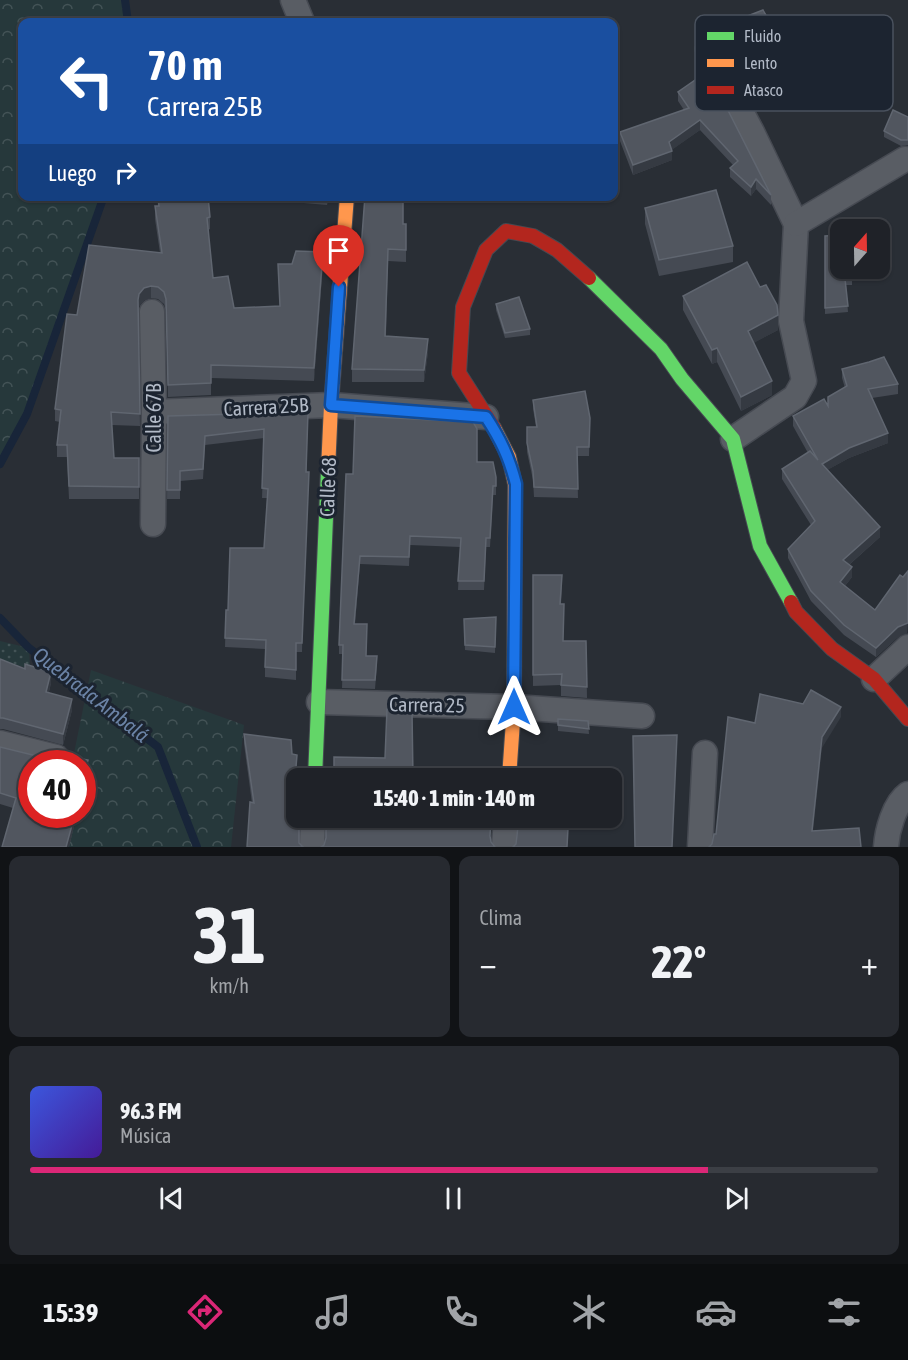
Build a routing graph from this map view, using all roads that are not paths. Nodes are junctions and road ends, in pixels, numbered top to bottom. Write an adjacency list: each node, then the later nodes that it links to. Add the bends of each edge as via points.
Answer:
1 (293, 0): 2 (street)
2 (300, 18)
3 (741, 111): 6 (street)
4 (905, 159): 6 (street)
5 (347, 201): 8 (street, Calle 68)
6 (796, 224): 11 (street, via 791,321 804,381 795,398)
7 (152, 312): 9 (street, Calle 67B)
8 (331, 405): 9 (street, Carrera 25B); 10 (street, Carrera 25B); 15 (street, Calle 68)
9 (154, 412): 12 (street, Calle 67B)
10 (486, 417): 11 (street, via 459,373 463,306 486,250 506,231 533,236 578,267 661,349); 16 (street, via 509,457 516,484)
11 (733, 439): 14 (street, via 760,546 796,612 832,650)
12 (153, 524)
13 (908, 647): 14 (street)
14 (874, 679): 18 (street)
15 (319, 702): 16 (street, Carrera 25); 22 (street, Calle 68)
16 (514, 707): 17 (street, Carrera 25); 23 (street)
17 (642, 717)
18 (908, 719)
19 (0, 743): 20 (street)
20 (28, 750)
21 (705, 753): 29 (street)
22 (316, 768)
23 (510, 768)
24 (904, 797): 30 (street, via 887,835)
25 (313, 828): 27 (street)
26 (505, 828): 28 (street)
27 (312, 847)
28 (504, 847)
29 (700, 847)
30 (886, 847)

